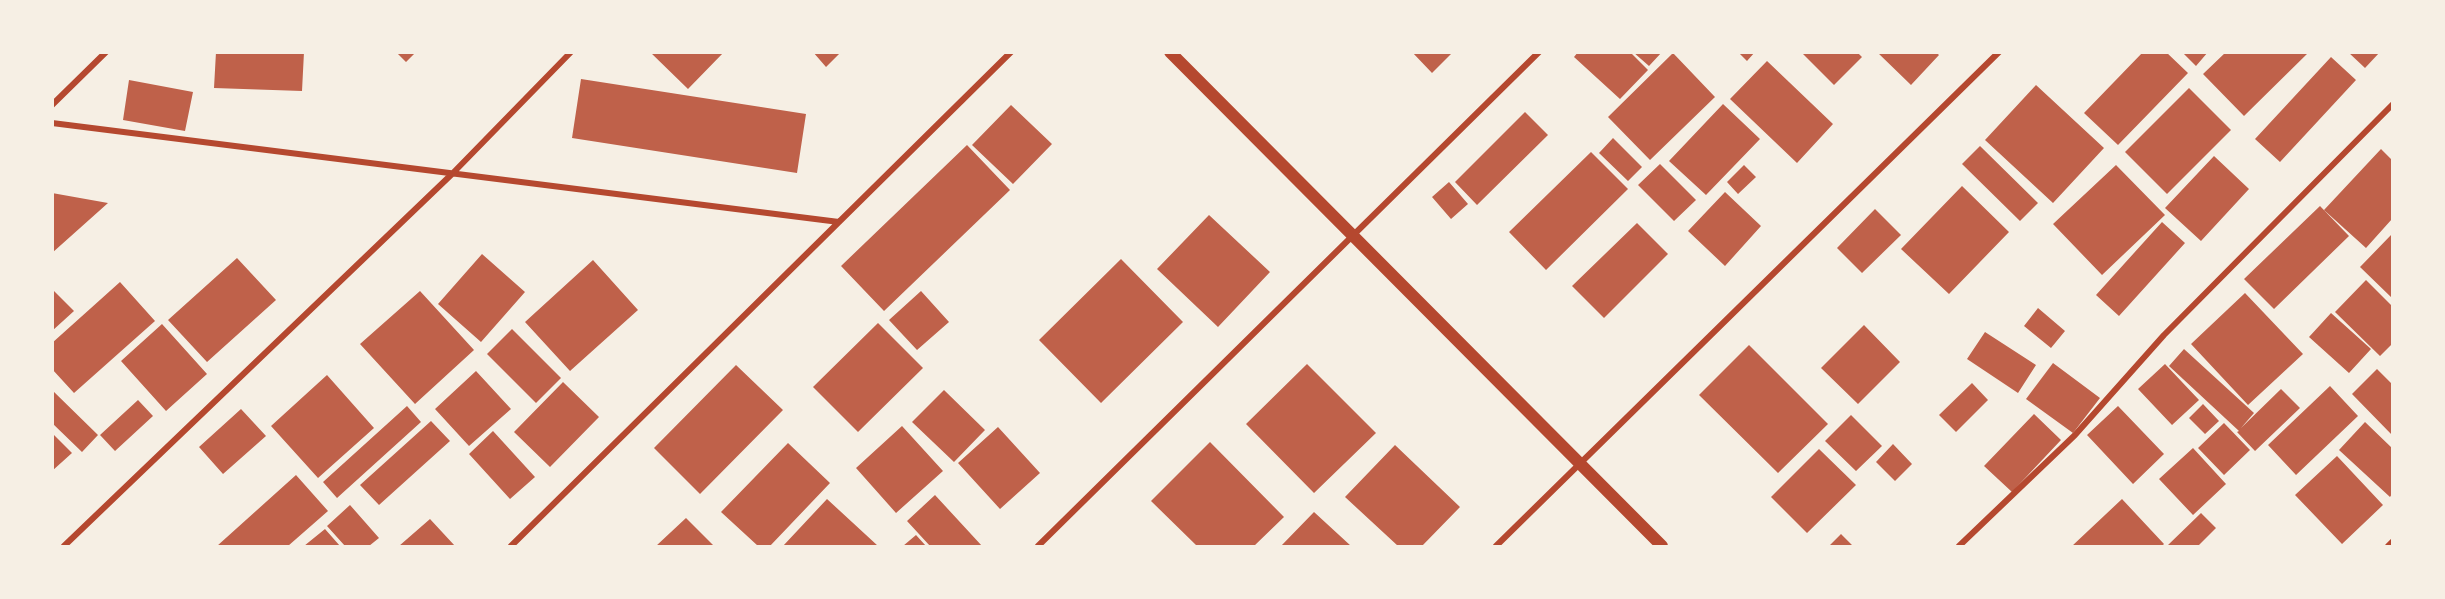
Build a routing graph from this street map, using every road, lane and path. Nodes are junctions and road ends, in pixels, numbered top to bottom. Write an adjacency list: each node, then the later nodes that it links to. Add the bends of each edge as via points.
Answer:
1 (106, 52): 7 (street)
2 (571, 52): 10 (street)
3 (1011, 52): 11 (street)
4 (1170, 52): 12 (main road)
5 (1539, 52): 12 (street)
6 (1999, 52): 13 (street)
7 (52, 105)
8 (2392, 105): 20 (street, via 2164,335 2075,435)
9 (52, 123): 10 (street)
10 (452, 174): 11 (street); 15 (street)
11 (839, 222): 16 (street)
12 (1353, 236): 13 (main road); 17 (street)
13 (1580, 464): 18 (street); 19 (main road)
14 (2392, 542): 21 (street)
15 (64, 546)
16 (511, 546)
17 (1038, 546)
18 (1496, 546)
19 (1662, 546)
20 (1959, 546)
21 (2388, 546)

